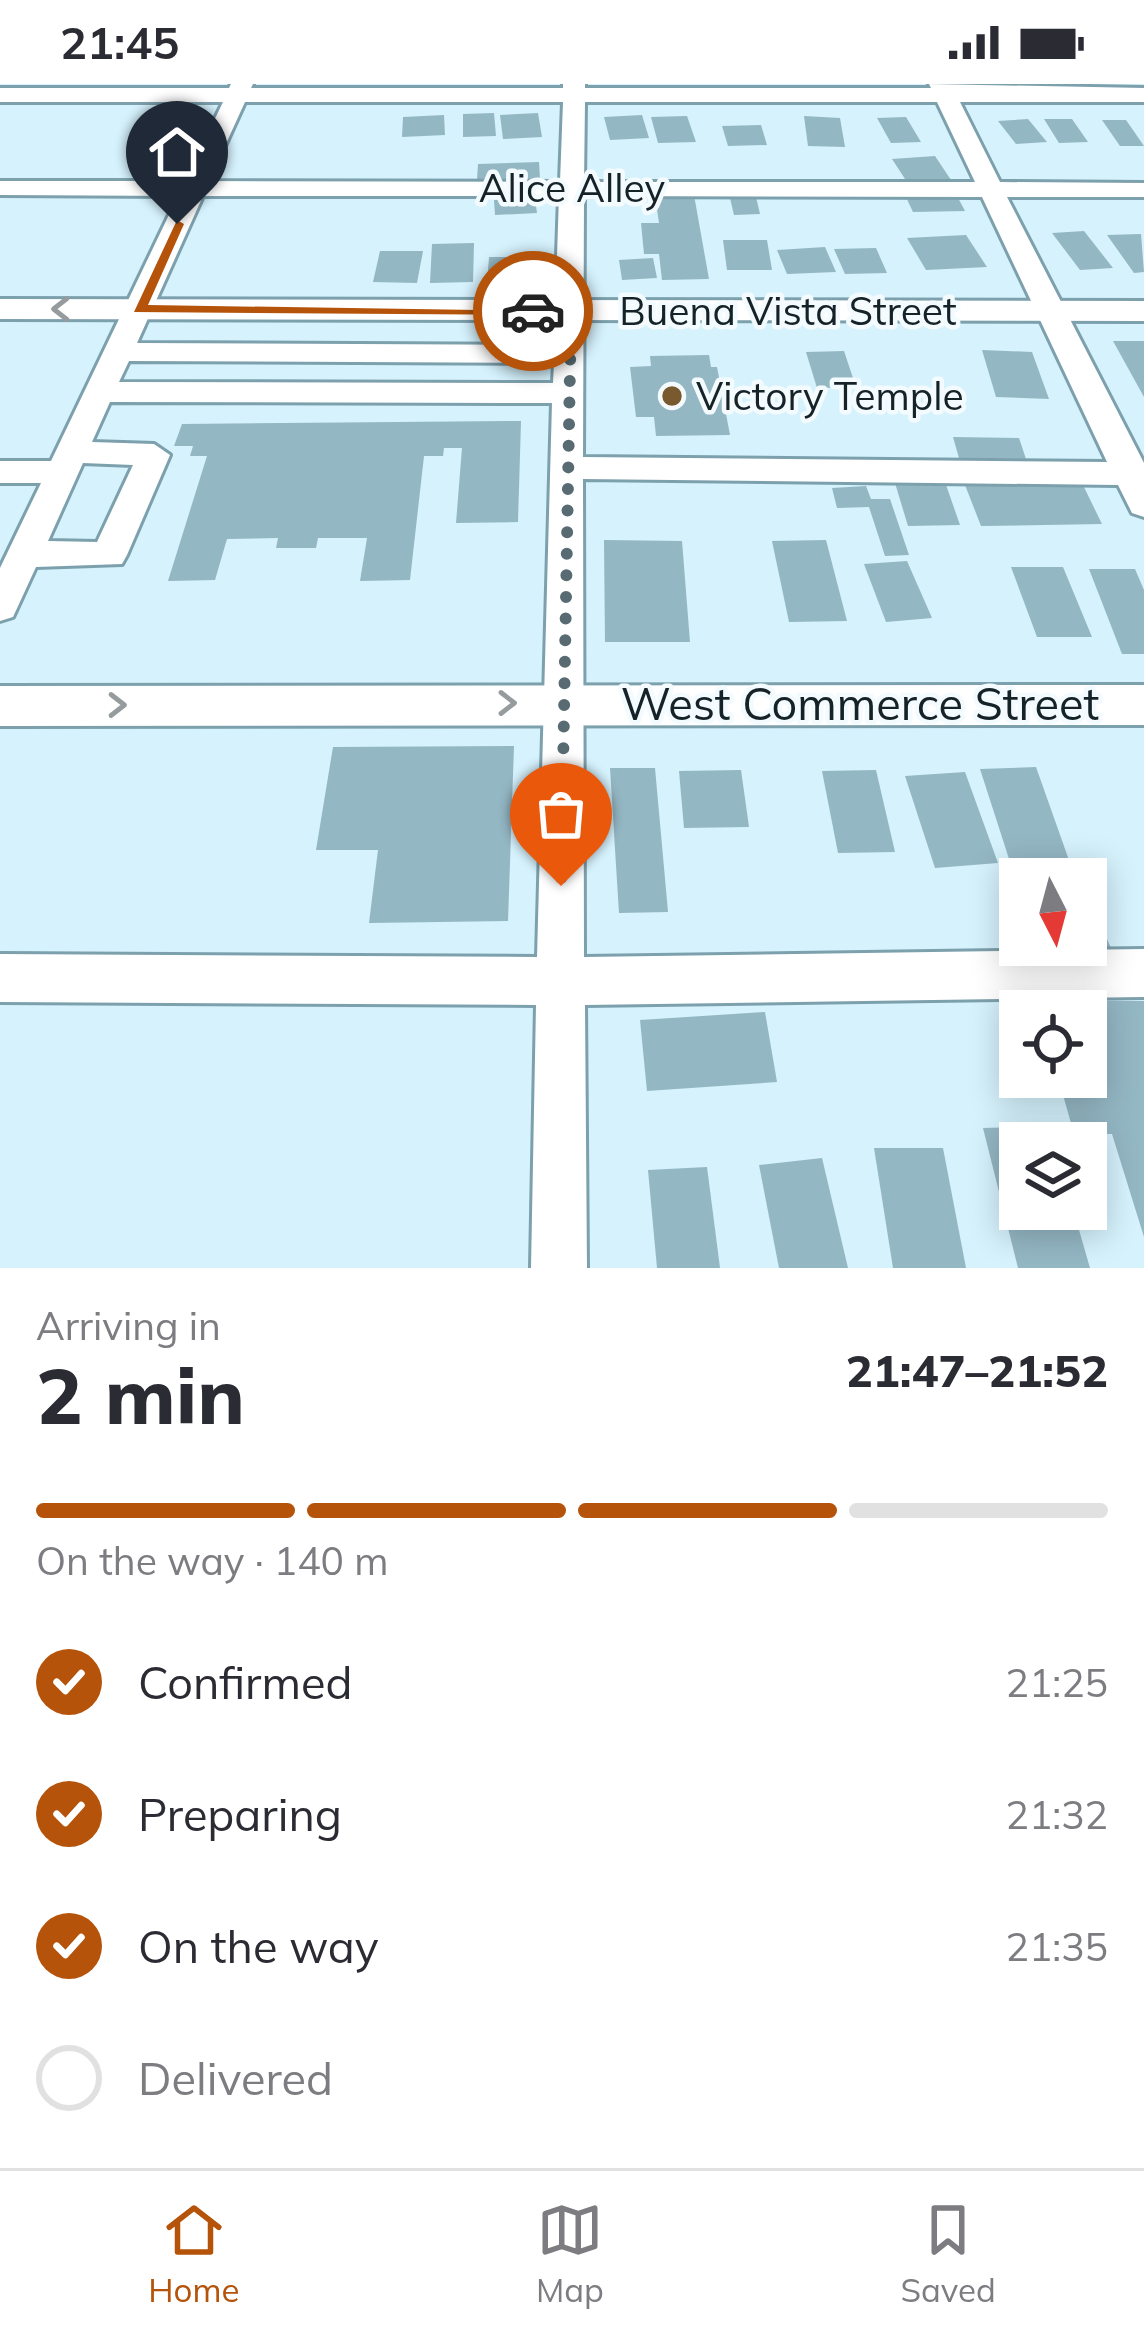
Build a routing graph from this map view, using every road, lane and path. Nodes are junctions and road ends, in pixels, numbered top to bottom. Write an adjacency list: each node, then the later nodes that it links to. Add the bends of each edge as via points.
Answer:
1 (239, 89): 2 (street); 4 (street); 8 (street)
2 (574, 90): 3 (street); 6 (street)
3 (943, 90): 5 (street); 9 (street)
4 (0, 95)
5 (1144, 95)
6 (572, 187): 8 (street, Alice Alley); 9 (street, Alice Alley); 13 (street)
7 (0, 188): 8 (street, Alice Alley)
8 (193, 188): 12 (street)
9 (992, 190): 10 (street, Alice Alley); 14 (street)
10 (1144, 190)
11 (0, 309): 12 (main road, Buena Vista Street, one-way to 11)
12 (139, 309): 13 (main road, Buena Vista Street); 16 (street)
13 (571, 311): 14 (main road, Buena Vista Street); 17 (street)
14 (1051, 311): 15 (main road, Buena Vista Street); 23 (street)
15 (1144, 311)
16 (118, 352): 17 (street); 18 (street)
17 (570, 354): 19 (street)
18 (100, 392): 19 (street); 20 (street)
19 (569, 393): 21 (street)
20 (67, 462): 22 (street); 25 (street); 25 (street, via 154,455 109,555)
21 (569, 468): 23 (street); 27 (street)
22 (0, 472)
23 (1137, 473): 24 (street)
24 (1144, 505)
25 (26, 554): 26 (street)
26 (0, 607)
27 (562, 703): 28 (main road, West Commerce Street); 29 (main road, West Commerce Street, one-way to 27); 32 (street)
28 (1144, 705)
29 (0, 706)
30 (1144, 973): 32 (street)
31 (0, 978): 32 (street)
32 (560, 981): 33 (street)
33 (559, 1268)

